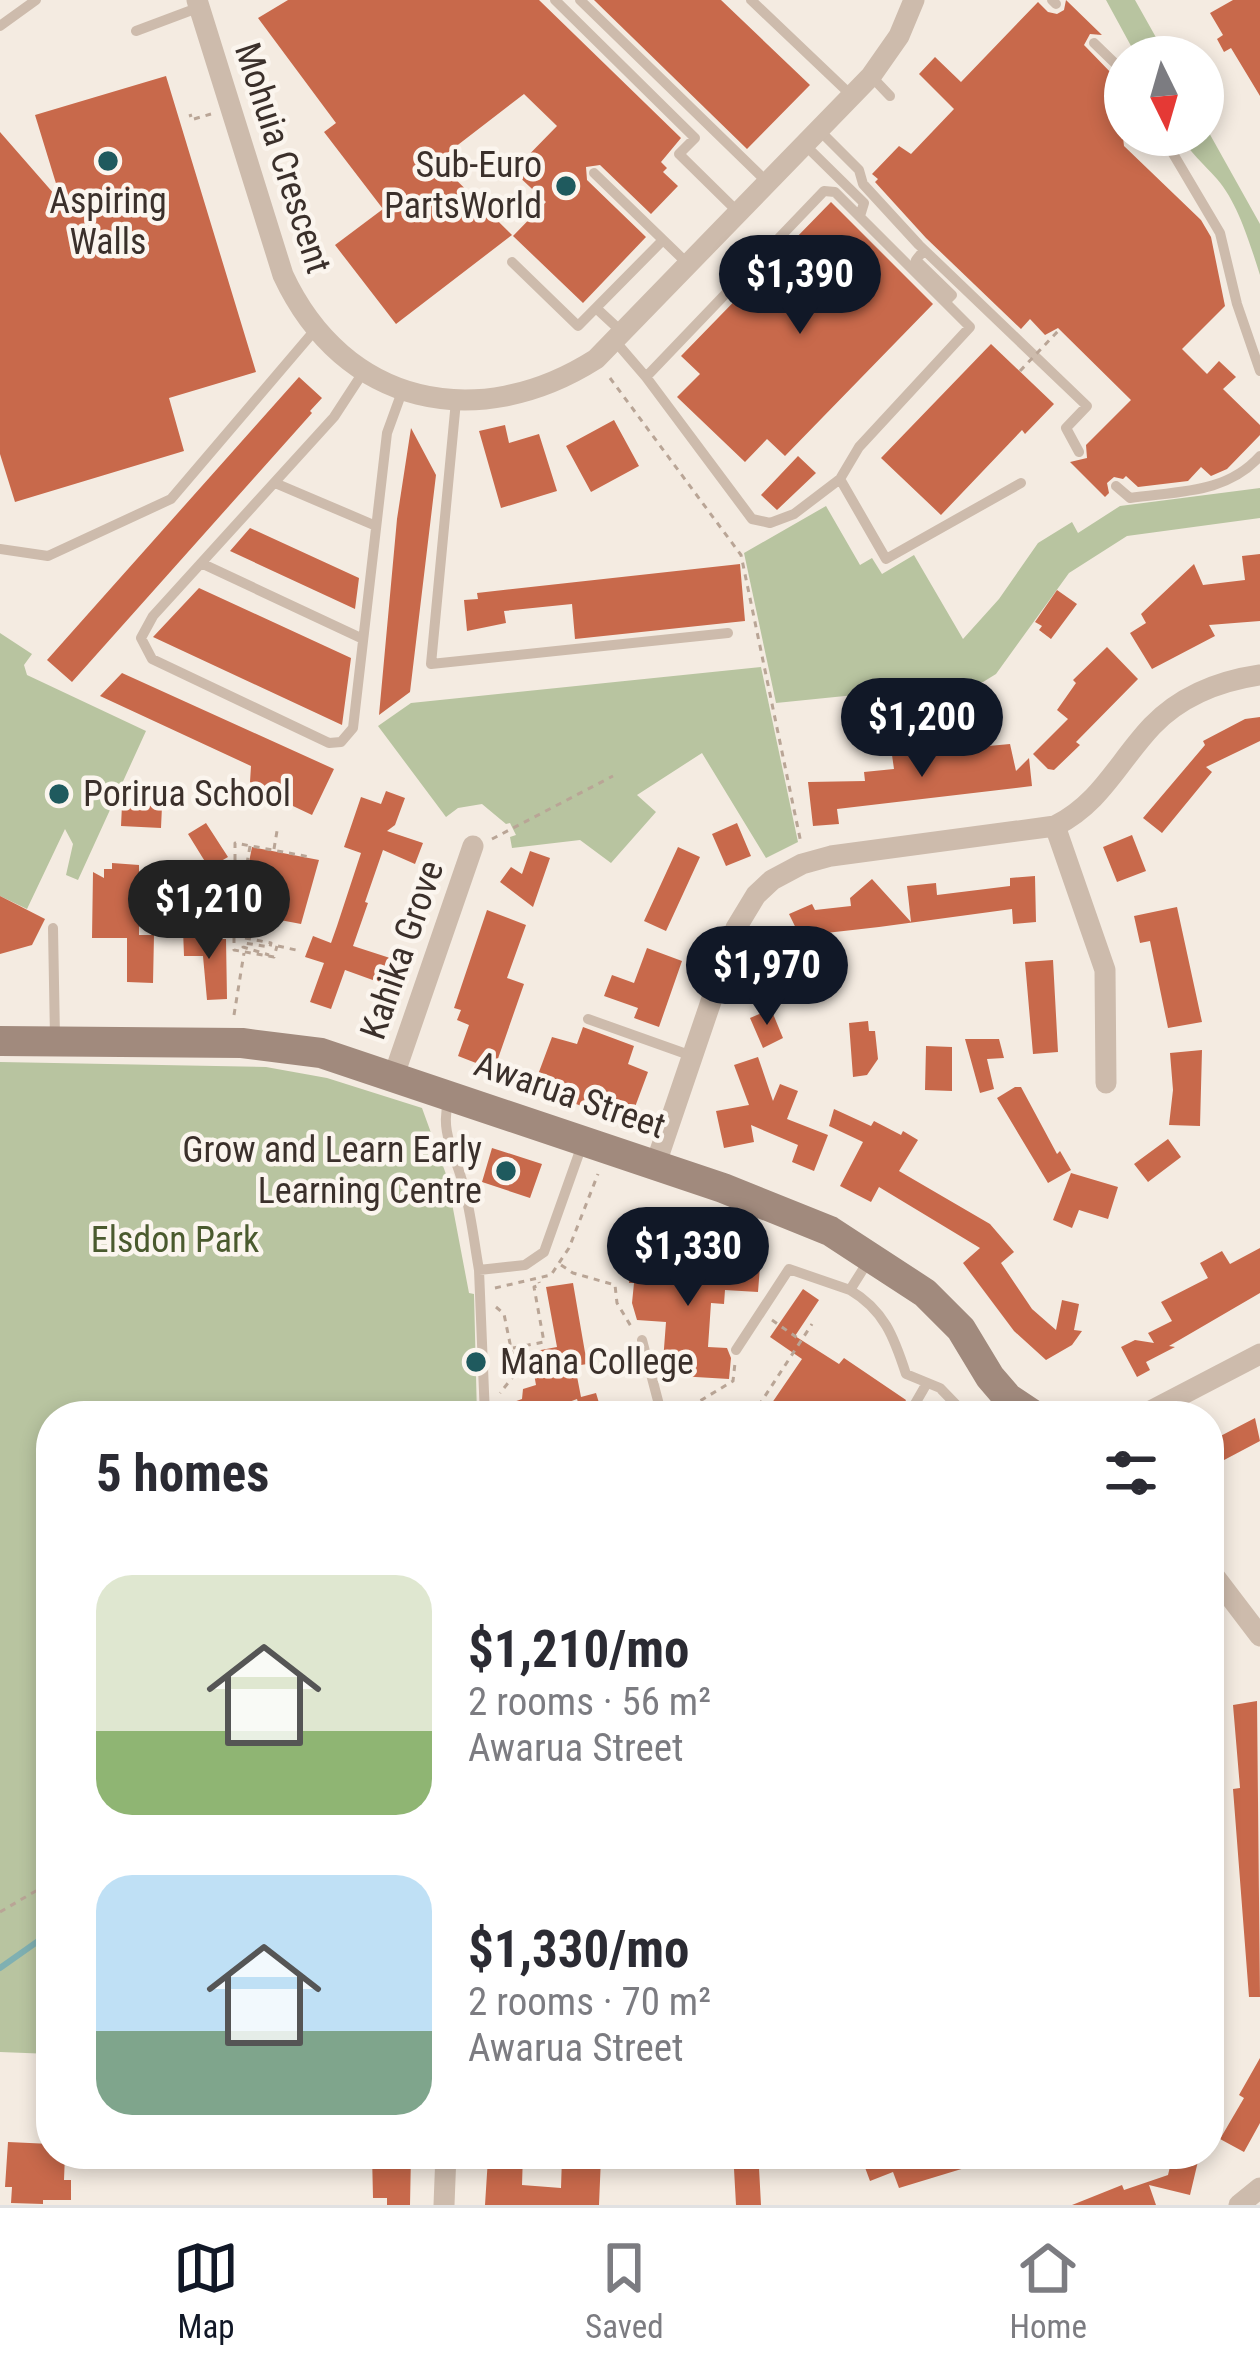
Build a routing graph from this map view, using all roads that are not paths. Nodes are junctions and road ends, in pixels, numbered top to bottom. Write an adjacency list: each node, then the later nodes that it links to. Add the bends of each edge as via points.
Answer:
1 (36, 0): 7 (lane)
2 (555, 0): 18 (lane, via 695,138 679,154)
3 (580, 0): 17 (lane)
4 (751, 0): 13 (lane)
5 (914, 0): 11 (street, Mohuia Crescent)
6 (198, 3): 8 (lane); 26 (street, Mohuia Crescent, via 283,275)
7 (0, 26)
8 (136, 31)
9 (1094, 43): 10 (lane)
10 (1104, 53)
11 (871, 76): 12 (lane); 13 (street, Mohuia Crescent)
12 (890, 96)
13 (851, 97): 14 (street, Mohuia Crescent)
14 (812, 138): 17 (street, Mohuia Crescent); 19 (lane, via 864,202); 21 (lane, via 859,170 862,184)
15 (1175, 156): 29 (lane, via 1220,232)
16 (594, 173): 20 (lane)
17 (768, 183): 18 (street, Mohuia Crescent)
18 (739, 213): 23 (street, Mohuia Crescent)
19 (860, 216): 24 (lane); 30 (lane, via 836,192 819,193)
20 (663, 239): 23 (lane); 25 (lane)
21 (925, 250): 24 (lane, via 916,260 952,295); 33 (lane, via 1087,406 1066,428)
22 (512, 262): 25 (lane, via 578,326)
23 (689, 265): 27 (street, Mohuia Crescent)
24 (945, 302): 35 (lane, via 970,327 859,447)
25 (596, 308): 27 (lane)
26 (315, 329): 28 (street, Mohuia Crescent); 40 (lane, via 171,499 48,556)
27 (619, 337): 30 (lane); 32 (street, Mohuia Crescent, via 540,389)
28 (364, 370): 31 (street, Mohuia Crescent); 36 (lane)
29 (1260, 371)
30 (646, 376): 35 (lane, via 752,519 770,523 794,514)
31 (403, 389): 32 (street, Mohuia Crescent); 39 (lane, via 387,433)
32 (456, 401): 42 (lane, via 430,664)
33 (1079, 452)
34 (1260, 456): 38 (lane, via 1221,486 1130,498)
35 (840, 479): 37 (lane, via 886,559)
36 (275, 483): 39 (lane); 41 (lane)
37 (1021, 483)
38 (1116, 486)
39 (376, 526): 43 (lane)
40 (0, 549)
41 (203, 564): 43 (lane); 43 (lane, via 146,624 144,650 329,742 353,728)
42 (728, 633)
43 (363, 639)
44 (1260, 675): 45 (street, via 1214,685 1168,712 1086,809)
45 (1055, 826): 51 (street, via 831,856 772,880 736,928); 53 (street, via 1105,970)
46 (473, 846): 52 (street, Kahika Grove)
47 (53, 928): 50 (lane)
48 (588, 1019): 51 (lane)
49 (0, 1041): 50 (street, Awarua Street)
50 (55, 1041): 52 (street, Awarua Street, via 260,1044)
51 (692, 1056): 56 (street)
52 (394, 1075): 54 (street, Awarua Street)
53 (1106, 1083)
54 (450, 1095): 55 (street, Awarua Street); 58 (lane, via 447,1140)
55 (584, 1142): 56 (street, Awarua Street); 58 (lane, via 544,1252 525,1265)
56 (655, 1166): 57 (street, Awarua Street, via 806,1220)
57 (871, 1257): 59 (lane); 68 (street, Awarua Street, via 950,1316)
58 (479, 1270): 64 (lane)
59 (850, 1290): 61 (lane, via 789,1269); 63 (lane, via 891,1327 906,1374)
60 (642, 1340): 65 (lane)
61 (736, 1350)
62 (1260, 1354): 69 (street)
63 (927, 1383): 66 (lane); 67 (lane)
64 (485, 1401)
65 (658, 1401)
66 (917, 1401)
67 (953, 1401)
68 (1014, 1401)
69 (1170, 1401)
70 (1224, 1593): 71 (street)
71 (1260, 1636)
72 (445, 2169): 74 (street)
73 (1260, 2188): 75 (street)
74 (444, 2205)
75 (1239, 2205)

